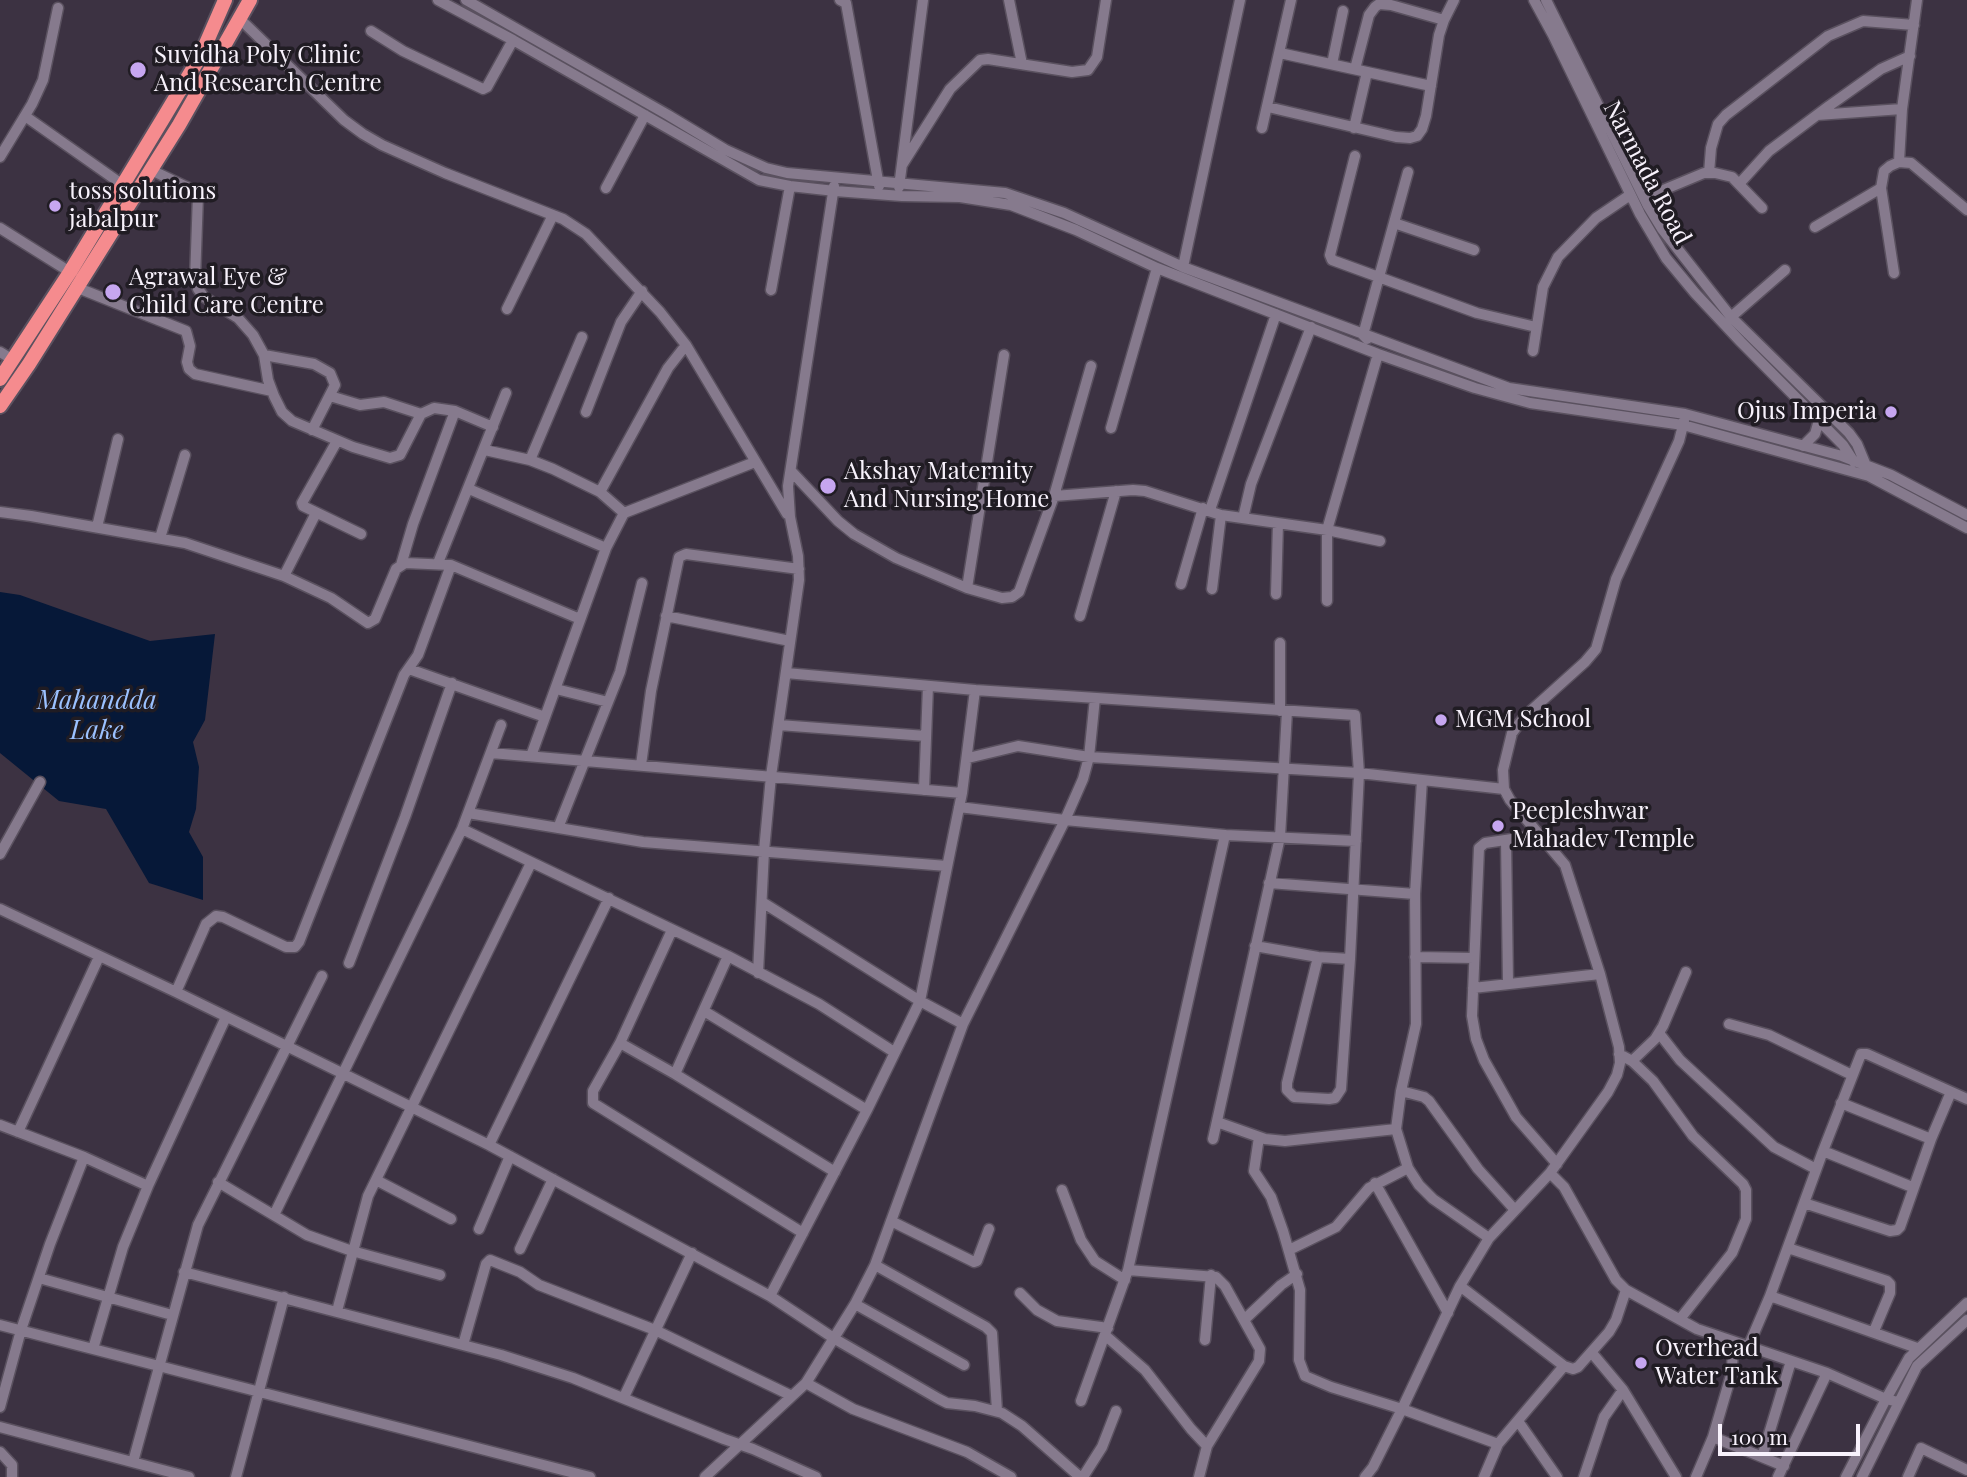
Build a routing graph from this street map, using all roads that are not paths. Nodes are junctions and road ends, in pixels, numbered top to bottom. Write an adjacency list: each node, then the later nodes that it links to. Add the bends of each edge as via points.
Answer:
1 (226, 0): 47 (highway, via 201,55)
2 (250, 0): 17 (highway)
3 (438, 0): 21 (street)
4 (466, 0): 43 (street, via 747,162 787,173)
5 (923, 0): 39 (street)
6 (1009, 0): 24 (street)
7 (1106, 0): 24 (street, via 1097,57 1088,70)
8 (1240, 0): 63 (street)
9 (1291, 0): 22 (street)
10 (1454, 0): 18 (street)
11 (1534, 0): 53 (street, Narmada Road)
12 (1546, 0): 55 (street)
13 (1917, 0): 19 (street)
14 (844, 1): 44 (street)
15 (58, 8): 33 (street, via 43,80)
16 (1343, 11): 25 (street)
17 (240, 19): 40 (highway); 58 (street, via 363,134 445,173)
18 (1444, 20): 26 (street, via 1379,4 1369,15); 28 (street)
19 (1914, 25): 23 (street); 42 (street, via 1863,21 1828,36 1718,124)
20 (371, 31): 21 (street, via 483,89)
21 (513, 40): 31 (street)
22 (1280, 53): 25 (street); 29 (street)
23 (1910, 56): 30 (street); 32 (street, via 1881,69)
24 (1022, 64): 39 (street, via 988,59 972,65 950,89)
25 (1332, 64): 26 (street)
26 (1355, 69): 27 (street)
27 (1367, 72): 28 (street); 35 (street)
28 (1431, 86): 35 (street, via 1417,136 1396,137)
29 (1268, 107): 34 (street); 35 (street)
30 (1902, 109): 32 (street); 38 (street)
31 (645, 115): 48 (street, via 759,180); 49 (street)
32 (1817, 115): 46 (street, via 1769,152)
33 (25, 116): 37 (street); 47 (street)
34 (1262, 128)
35 (1354, 128)
36 (1355, 156): 68 (street, via 1330,255 1336,264)
37 (0, 157)
38 (1899, 162): 50 (street, via 1884,171); 57 (street, via 1912,163)
39 (902, 165): 45 (street)
40 (150, 170): 69 (highway); 83 (street, via 198,195 198,289 246,325)
41 (1408, 172): 59 (street)
42 (1709, 173): 46 (street); 55 (street)
43 (834, 177): 44 (street); 51 (street)
44 (879, 181): 45 (street); 52 (street)
45 (899, 183): 54 (street); 63 (street, via 984,190 1025,199)
46 (1740, 183): 56 (street)
47 (123, 185): 66 (highway)
48 (790, 186): 51 (street); 70 (street)
49 (606, 188)
50 (1881, 188): 60 (street); 67 (street)
51 (835, 191): 52 (street); 109 (street)
52 (878, 195): 54 (street)
53 (1630, 195): 76 (street, via 1596,218 1558,257 1543,288); 96 (street, Narmada Road, via 1666,258 1695,293)
54 (898, 196): 64 (street, via 960,197 1011,205)
55 (1644, 198): 74 (street, via 1671,243)
56 (1762, 208)
57 (1967, 210)
58 (553, 215): 71 (street, via 586,234); 72 (street)
59 (1394, 223): 62 (street); 68 (street)
60 (1815, 227)
61 (0, 228): 66 (street)
62 (1474, 250)
63 (1183, 267): 77 (street)
64 (1157, 268): 73 (street); 99 (street)
65 (1786, 270): 74 (street)
66 (70, 272): 85 (highway)
67 (1894, 273)
68 (1379, 278): 76 (street, via 1477,313); 77 (street)
69 (78, 288): 88 (street, via 186,331 190,346 187,362 195,374); 91 (highway)
70 (771, 290)
71 (642, 291): 79 (street); 93 (street, via 621,322)
72 (507, 309)
73 (1276, 314): 75 (street); 117 (street)
74 (1731, 317): 110 (street, via 1849,433)
75 (1311, 327): 82 (street); 124 (street, via 1251,484)
76 (1536, 327): 80 (street)
77 (1363, 335): 82 (street); 95 (street, via 1509,388)
78 (582, 337): 106 (street)
79 (686, 345): 108 (street); 114 (street, via 668,368)
80 (1533, 351)
81 (0, 352): 85 (street)
82 (1378, 354): 97 (street, via 1530,403); 128 (street)
83 (264, 355): 88 (street); 90 (street, via 322,368 334,380)
84 (1004, 355): 115 (street)
85 (13, 360): 87 (highway)
86 (1091, 366): 116 (street)
87 (0, 379)
88 (272, 391): 100 (street, via 282,412)
89 (506, 393): 98 (street)
90 (330, 396): 94 (street, via 359,405 384,402); 100 (street)
91 (0, 406)
92 (455, 411): 94 (street, via 434,408); 98 (street); 134 (street)
93 (586, 412)
94 (421, 414): 102 (street, via 395,457)
95 (1685, 414): 97 (street); 103 (street)
96 (1819, 420): 103 (street, via 1815,435); 107 (street, Narmada Road)
97 (1683, 425): 111 (street); 173 (street, via 1616,579 1600,643 1512,733 1503,770)
98 (493, 427): 104 (street)
99 (1111, 428)
100 (313, 430): 102 (street)
101 (118, 439): 126 (street)
102 (337, 440): 120 (street, via 302,503)
103 (1803, 446): 107 (street)
104 (485, 450): 106 (street); 112 (street)
105 (185, 455): 130 (street)
106 (530, 460): 114 (street)
107 (1854, 461): 110 (street); 111 (street, Narmada Road)
108 (755, 462): 121 (street); 123 (street)
109 (791, 471): 123 (street); 140 (street, via 854,534 895,558)
110 (1868, 471): 111 (street); 118 (street, via 1891,475); 127 (street)
111 (1857, 473)
112 (469, 489): 132 (street); 133 (street)
113 (1116, 491): 116 (street); 117 (street, via 1145,491); 145 (street)
114 (600, 492): 121 (street)
115 (981, 497): 116 (street); 140 (street)
116 (1052, 501): 140 (street, via 1019,592 1002,598)
117 (1207, 509): 122 (street); 139 (street)
118 (1965, 510)
119 (0, 512): 126 (street)
120 (316, 513): 129 (street); 137 (street)
121 (624, 513): 132 (street)
122 (1221, 515): 124 (street); 141 (street)
123 (790, 517): 136 (street)
124 (1243, 519): 125 (street)
125 (1278, 523): 128 (street); 142 (street)
126 (97, 527): 130 (street)
127 (1967, 528)
128 (1327, 530): 131 (street); 143 (street)
129 (361, 534)
130 (160, 538): 137 (street, via 185,542)
131 (1380, 541)
132 (606, 548): 146 (street)
133 (438, 563): 134 (street); 135 (street)
134 (401, 565): 137 (street, via 375,619 368,623 331,598)
135 (451, 565): 146 (street); 149 (street)
136 (799, 569): 144 (street, via 682,555); 147 (street)
137 (284, 576)
138 (642, 583): 156 (street, via 624,660)
139 (1181, 584)
140 (967, 588)
141 (1212, 589)
142 (1276, 594)
143 (1327, 601)
144 (666, 616): 147 (street); 167 (street)
145 (1080, 616)
146 (580, 620): 153 (street)
147 (790, 641): 150 (street)
148 (1280, 643): 157 (street)
149 (409, 669): 151 (street); 211 (street, via 299,942 286,947 216,916 206,924)
150 (786, 673): 152 (street); 160 (street)
151 (452, 683): 158 (street); 204 (street)
152 (928, 686): 154 (street); 161 (street)
153 (555, 689): 156 (street); 158 (street)
154 (975, 690): 155 (street); 165 (street)
155 (1095, 698): 157 (street); 164 (street)
156 (608, 702): 166 (street)
157 (1283, 711): 168 (street); 169 (street, via 1356,715)
158 (545, 717): 163 (street)
159 (501, 725): 162 (street)
160 (779, 725): 161 (street); 170 (street)
161 (926, 736): 174 (street)
162 (491, 753): 163 (street); 177 (street)
163 (531, 756): 166 (street)
164 (1089, 757): 165 (street, via 1018,746); 168 (street); 178 (street)
165 (968, 758): 175 (street)
166 (583, 761): 167 (street); 179 (street)
167 (641, 765): 170 (street)
168 (1285, 768): 169 (street); 183 (street)
169 (1359, 773): 171 (street); 185 (street)
170 (772, 776): 174 (street); 186 (street)
171 (1422, 780): 173 (street); 192 (street)
172 (40, 782): 187 (street)
173 (1504, 789): 182 (street)
174 (924, 790): 175 (street)
175 (962, 793): 176 (street)
176 (959, 807): 178 (street); 189 (street)
177 (468, 813): 179 (street); 180 (street)
178 (1065, 820): 181 (street); 215 (street)
179 (558, 828): 186 (street, via 643,842)
180 (462, 829): 188 (street); 223 (street)
181 (1225, 835): 183 (street); 272 (street)
182 (1539, 835): 184 (street); 207 (street, via 1565,865)
183 (1280, 837): 185 (street); 190 (street)
184 (1507, 840): 202 (street, via 1481,845 1477,854); 209 (street)
185 (1356, 841): 191 (street)
186 (764, 851): 189 (street); 194 (street)
187 (0, 854)
188 (531, 863): 193 (street); 230 (street)
189 (947, 866): 212 (street)
190 (1269, 883): 191 (street); 197 (street)
191 (1353, 890): 192 (street); 203 (street)
192 (1415, 894): 201 (street)
193 (609, 898): 196 (street); 239 (street)
194 (762, 902): 206 (street); 212 (street)
195 (0, 909): 199 (street)
196 (672, 930): 198 (street); 218 (street)
197 (1255, 946): 200 (street); 232 (street)
198 (727, 956): 206 (street); 213 (street)
199 (99, 957): 211 (street); 235 (street)
200 (1318, 957): 203 (street); 203 (street, via 1287,1083 1294,1097 1329,1099 1339,1095)
201 (1415, 957): 202 (street); 226 (street, via 1416,1024)
202 (1474, 958): 210 (street)
203 (1350, 959)
204 (349, 963)
205 (1686, 972): 217 (street)
206 (758, 973): 220 (street, via 819,1004)
207 (1600, 974): 209 (street); 221 (street)
208 (322, 976): 219 (street)
209 (1508, 983): 210 (street)
210 (1473, 988): 244 (street, via 1474,1028 1484,1060)
211 (176, 992): 214 (street)
212 (920, 1001): 215 (street); 220 (street)
213 (704, 1011): 224 (street); 231 (street)
214 (226, 1017): 219 (street); 251 (street)
215 (963, 1024): 258 (street)
216 (1729, 1024): 225 (street, via 1769,1035)
217 (1659, 1033): 222 (street); 245 (street, via 1680,1060 1774,1147)
218 (620, 1043): 224 (street); 261 (street, via 593,1091 595,1107)
219 (288, 1046): 223 (street); 249 (street)
220 (894, 1052): 231 (street)
221 (1619, 1054): 222 (street); 244 (street, via 1617,1075 1608,1092)
222 (1632, 1061): 288 (street, via 1661,1090 1693,1136 1746,1189 1746,1219 1732,1253)
223 (343, 1073): 230 (street); 256 (street)
224 (675, 1074): 246 (street)
225 (1852, 1075): 227 (street, via 1864,1053); 229 (street)
226 (1401, 1091): 234 (street); 255 (street, via 1429,1101 1478,1169)
227 (1951, 1092): 228 (street); 238 (street)
228 (1967, 1099)
229 (1841, 1102): 238 (street); 240 (street)
230 (411, 1107): 239 (street); 248 (street)
231 (867, 1110): 246 (street)
232 (1217, 1122): 236 (street); 237 (street)
233 (0, 1125): 235 (street)
234 (1396, 1129): 236 (street, via 1302,1140); 243 (street)
235 (18, 1132): 242 (street)
236 (1259, 1137): 265 (street, via 1254,1171 1271,1197)
237 (1213, 1139)
238 (1931, 1139): 252 (street)
239 (489, 1144): 241 (street)
240 (1823, 1151): 245 (street); 252 (street)
241 (510, 1156): 247 (street); 260 (street)
242 (84, 1157): 251 (street); 274 (street)
243 (1408, 1168): 250 (street); 262 (street, via 1433,1199)
244 (1553, 1169): 255 (street); 276 (street)
245 (1816, 1169): 254 (street)
246 (835, 1172): 261 (street)
247 (553, 1179): 264 (street); 267 (street)
248 (376, 1180): 257 (street); 266 (street)
249 (218, 1182): 256 (street); 269 (street, via 198,1225)
250 (1375, 1183): 265 (street, via 1336,1227); 285 (street)
251 (148, 1186): 281 (street)
252 (1912, 1187): 254 (street, via 1900,1227 1894,1231)
253 (1062, 1190): 272 (street, via 1095,1261)
254 (1804, 1203): 263 (street)
255 (1515, 1210): 262 (street)
256 (274, 1215): 266 (street, via 307,1235)
257 (452, 1219)
258 (891, 1221): 259 (street, via 974,1262); 268 (street)
259 (989, 1228)
260 (479, 1229)
261 (803, 1233): 278 (street)
262 (1489, 1238): 275 (street)
263 (1788, 1248): 279 (street); 293 (street, via 1886,1280 1890,1293)
264 (520, 1249)
265 (1289, 1250): 270 (street)
266 (352, 1251): 271 (street); 284 (street)
267 (692, 1253): 278 (street); 291 (street)
268 (874, 1265): 283 (street); 318 (street, via 992,1333)
269 (184, 1272): 280 (street); 286 (street)
270 (1297, 1274): 287 (street); 317 (street, via 1299,1360 1305,1376)
271 (440, 1275)
272 (1126, 1275): 273 (street); 294 (street)
273 (1211, 1275): 287 (street, via 1221,1280); 296 (street)
274 (39, 1278): 281 (street); 292 (street)
275 (1460, 1286): 285 (street); 306 (street)
276 (1626, 1290): 288 (street); 302 (street, via 1616,1320)
277 (1020, 1293): 294 (street, via 1057,1321)
278 (770, 1296): 295 (street)
279 (1770, 1296): 293 (street); 299 (street)
280 (284, 1297): 284 (street); 310 (street)
281 (107, 1298): 286 (street); 301 (street)
282 (1967, 1303): 300 (street)
283 (855, 1304): 295 (street); 304 (street)
284 (337, 1311): 298 (street)
285 (1447, 1312): 317 (street)
286 (172, 1315): 305 (street)
287 (1245, 1319): 325 (street, via 1261,1355)
288 (1680, 1319): 297 (street)
289 (1967, 1320): 315 (street, via 1917,1366)
290 (0, 1325): 292 (street)
291 (655, 1330): 298 (street, via 539,1285 490,1260); 311 (street); 312 (street)
292 (21, 1331): 301 (street); 316 (street)
293 (1874, 1331): 300 (street)
294 (1107, 1332): 314 (street); 325 (street, via 1145,1370)
295 (835, 1339): 308 (street); 318 (street, via 947,1403)
296 (1205, 1340)
297 (1733, 1342): 299 (street); 322 (street, via 1732,1372)
298 (463, 1345): 312 (street)
299 (1749, 1345): 303 (street)
300 (1917, 1348): 313 (street)
301 (93, 1349): 305 (street)
302 (1592, 1353): 306 (street, via 1578,1367); 309 (street)
303 (1791, 1360): 307 (street); 327 (street)
304 (964, 1365)
305 (159, 1366): 310 (street); 328 (street)
306 (1564, 1366): 320 (street)
307 (1827, 1373): 313 (street); 329 (street)
308 (806, 1383): 311 (street); 332 (street, via 853,1409 967,1452)
309 (1623, 1390): 345 (street, via 1604,1417); 346 (street)
310 (258, 1392): 335 (street); 336 (street)
311 (792, 1396): 324 (street)
312 (624, 1397): 324 (street)
313 (1886, 1399): 315 (street); 349 (street)
314 (1082, 1401)
315 (1898, 1402): 350 (street)
316 (0, 1407)
317 (1402, 1409): 323 (street); 342 (street)
318 (997, 1411): 340 (street, via 1022,1426)
319 (1116, 1411): 340 (street, via 1102,1447)
320 (1518, 1421): 323 (street); 344 (street)
321 (0, 1427): 328 (street)
322 (1713, 1437): 327 (street); 347 (street)
323 (1498, 1444): 343 (street)
324 (740, 1445): 337 (street); 338 (street)
325 (1207, 1446): 341 (street)
326 (0, 1452): 331 (street)
327 (1762, 1457): 329 (street)
328 (133, 1462): 334 (street)
329 (1784, 1466): 348 (street)
330 (1967, 1470): 351 (street, via 1921,1448)
331 (13, 1473): 333 (street)
332 (998, 1473): 339 (street)
333 (23, 1477)
334 (189, 1477)
335 (236, 1477)
336 (590, 1477)
337 (705, 1477)
338 (816, 1477)
339 (1011, 1477)
340 (1081, 1477)
341 (1199, 1477)
342 (1365, 1477)
343 (1484, 1477)
344 (1557, 1477)
345 (1584, 1477)
346 (1676, 1477)
347 (1696, 1477)
348 (1778, 1477)
349 (1846, 1477)
350 (1863, 1477)
351 (1908, 1477)

